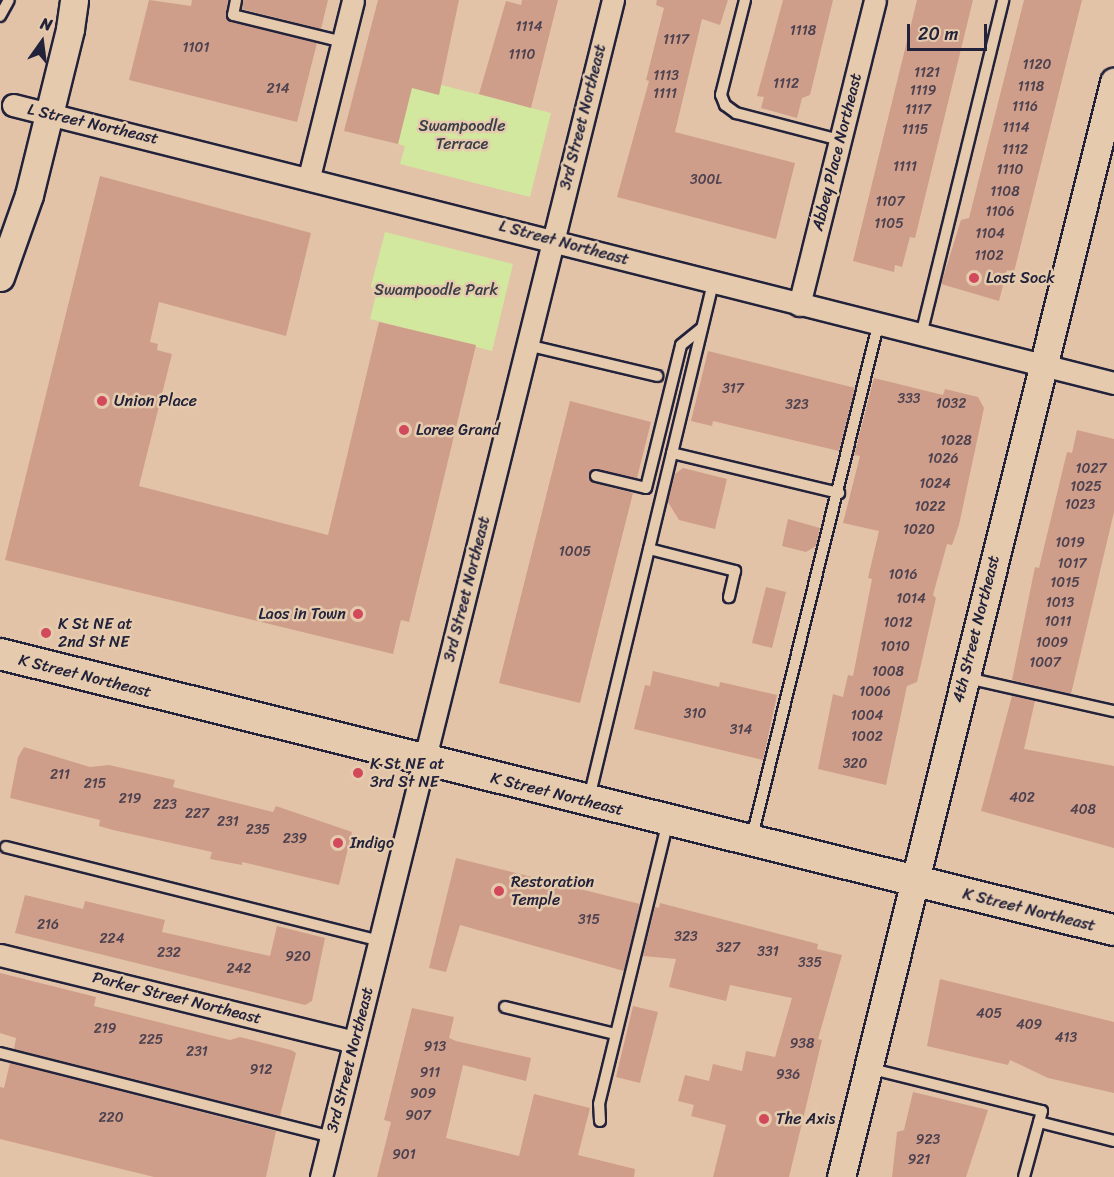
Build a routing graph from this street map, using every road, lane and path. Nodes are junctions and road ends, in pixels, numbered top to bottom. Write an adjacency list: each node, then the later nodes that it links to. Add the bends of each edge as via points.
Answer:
1 (9, 0): 9 (lane)
2 (74, 0): 13 (street)
3 (236, 0): 10 (lane, via 233,15)
4 (353, 0): 10 (street)
5 (613, 0): 16 (street, 3rd Street Northeast)
6 (745, 0): 14 (lane, via 721,95 725,105 736,113)
7 (875, 0): 14 (street, Abbey Place Northeast)
8 (1003, 0): 22 (lane)
9 (0, 16)
10 (343, 42): 15 (street)
11 (1114, 82): 24 (street, 4th Street Northeast)
12 (13, 105): 13 (street, L Street Northeast)
13 (48, 113): 15 (street, L Street Northeast); 17 (street, via 29,195)
14 (840, 140): 19 (street, Abbey Place Northeast)
15 (309, 177): 16 (street, L Street Northeast)
16 (553, 239): 18 (street, L Street Northeast); 23 (street, 3rd Street Northeast)
17 (0, 277)
18 (713, 283): 19 (street, L Street Northeast); 21 (lane)
19 (799, 305): 20 (street, L Street Northeast)
20 (878, 325): 22 (street, L Street Northeast); 29 (lane)
21 (702, 327): 27 (lane); 28 (lane, via 681,345 646,488)
22 (921, 335): 24 (street, L Street Northeast)
23 (527, 345): 25 (lane); 35 (street, 3rd Street Northeast)
24 (1043, 366): 26 (street, L Street Northeast); 33 (street, 4th Street Northeast)
25 (657, 376)
26 (1114, 383)
27 (672, 453): 29 (lane); 30 (lane)
28 (596, 476)
29 (838, 493): 38 (lane)
30 (649, 549): 31 (lane, via 735,571); 36 (lane)
31 (729, 597)
32 (0, 654): 35 (main road, K Street Northeast)
33 (964, 677): 34 (lane); 40 (street, 4th Street Northeast)
34 (1114, 711)
35 (425, 761): 36 (main road, K Street Northeast); 42 (street, 3rd Street Northeast)
36 (588, 801): 37 (main road, K Street Northeast)
37 (668, 821): 38 (main road, K Street Northeast); 45 (lane)
38 (751, 843): 40 (main road, K Street Northeast)
39 (6, 847): 42 (lane)
40 (914, 882): 41 (main road, K Street Northeast); 48 (street, 4th Street Northeast)
41 (1114, 930)
42 (380, 941): 46 (street, 3rd Street Northeast)
43 (0, 955): 46 (street, Parker Street Northeast)
44 (505, 1007): 45 (lane)
45 (615, 1034): 49 (lane, via 599,1104)
46 (354, 1042): 51 (street, 3rd Street Northeast)
47 (0, 1053): 51 (lane)
48 (868, 1068): 50 (lane, via 1042,1111); 54 (street, 4th Street Northeast)
49 (600, 1121)
50 (1039, 1122): 52 (lane); 55 (lane)
51 (331, 1137): 53 (street, 3rd Street Northeast)
52 (1114, 1140)
53 (321, 1177)
54 (841, 1177)
55 (1024, 1177)

